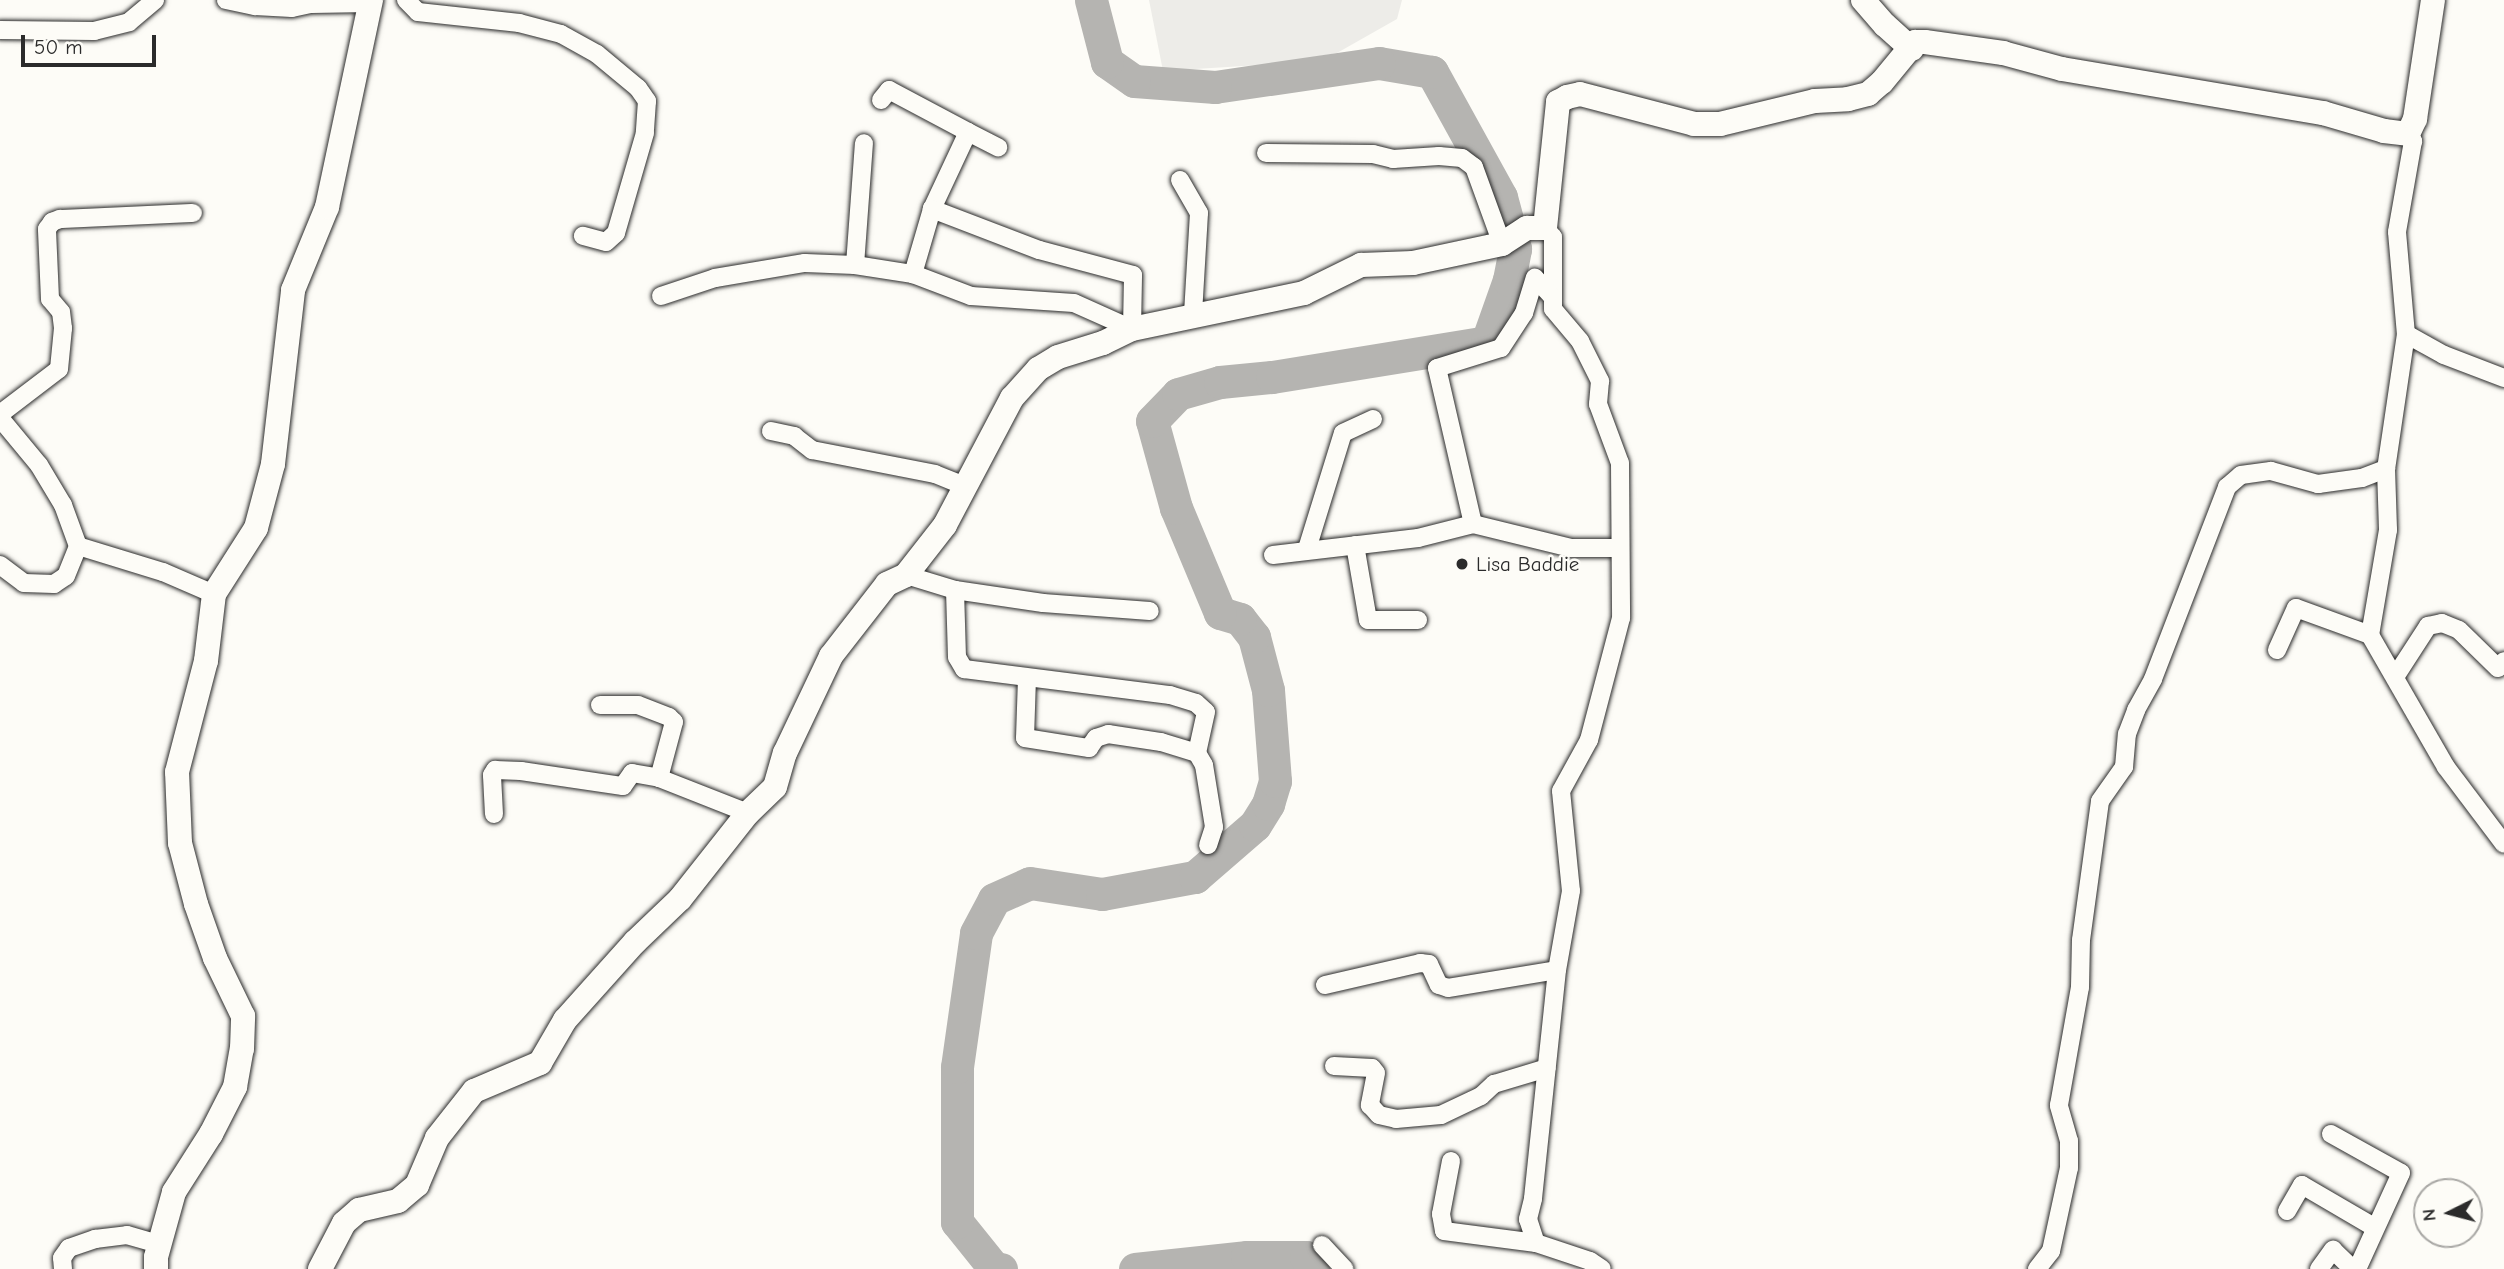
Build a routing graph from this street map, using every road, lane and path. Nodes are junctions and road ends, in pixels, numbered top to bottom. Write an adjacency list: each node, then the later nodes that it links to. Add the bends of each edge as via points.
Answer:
1 (155, 0): 7 (street, via 129,22 94,31)
2 (226, 0): 6 (street, via 292,8)
3 (406, 0): 19 (street, via 418,12 519,23 561,34 597,54 648,101 645,133 616,233 606,242)
4 (1863, 0): 8 (street)
5 (2433, 0): 11 (street, via 2415,119)
6 (371, 2): 43 (street, via 327,207 293,290 273,464 256,528)
7 (0, 30)
8 (1912, 49): 11 (street, via 1915,42 1925,42 2003,53 2062,69 2322,113); 18 (street, via 1868,94 1815,100 1720,124 1694,124 1580,94 1567,97 1558,102)
9 (881, 100): 10 (street, via 889,90)
10 (968, 132): 13 (street); 16 (street)
11 (2408, 134): 27 (street, via 2413,141 2397,232)
12 (864, 143): 21 (street)
13 (998, 147)
14 (1266, 153): 20 (street, via 1462,158 1474,167)
15 (1180, 180): 25 (street, via 1199,214)
16 (932, 209): 22 (street); 26 (street, via 1039,250 1133,275)
17 (193, 213): 29 (street, via 52,222 47,229 50,299 61,312 63,328 59,369)
18 (1536, 229): 20 (street); 24 (street, via 1553,237)
19 (583, 236)
20 (1503, 244): 25 (street, via 1413,264 1361,265 1304,293)
21 (855, 265): 22 (street); 23 (street, via 805,264 715,278)
22 (912, 274): 26 (street, via 971,296 1074,303)
23 (661, 296)
24 (1553, 309): 34 (street, via 1552,296 1535,278 1524,313 1500,348 1437,368); 37 (street, via 1580,341 1600,381 1598,404 1620,463)
25 (1193, 315): 26 (street)
26 (1132, 329): 33 (street, via 1038,369 1012,398)
27 (2406, 334): 28 (street, via 2444,355); 32 (street)
28 (2504, 378)
29 (0, 416): 36 (street, via 39,465)
30 (1373, 419): 38 (street, via 1343,433)
31 (771, 431): 33 (street, via 794,436 812,450 935,474)
32 (2386, 469): 46 (street, via 2388,530); 74 (street, via 2362,478 2318,484 2271,471 2241,475 2227,487 2127,734 2124,767 2100,801 2081,940 2080,987 2059,1105 2069,1141 2070,1168 2051,1251)
33 (964, 486): 41 (street, via 945,525)
34 (1473, 524): 35 (street, via 1418,538); 37 (street, via 1570,548)
35 (1355, 545): 38 (street); 45 (street, via 1368,620)
36 (78, 546): 40 (street, via 66,576 54,584 24,583); 43 (street, via 163,572)
37 (1620, 548): 58 (street, via 1619,632 1589,740 1561,791 1571,891)
38 (1307, 549): 39 (street)
39 (1273, 555)
40 (0, 565)
41 (906, 575): 42 (street); 54 (street, via 887,584 831,656 785,752 775,786)
42 (954, 590): 44 (street); 50 (street, via 957,657 964,669)
43 (214, 594): 67 (street, via 206,661 177,772 180,843 195,904 243,1016 242,1049 235,1087 174,1192)
44 (1150, 611)
45 (1418, 620)
46 (2370, 635): 47 (street, via 2296,608); 49 (street)
47 (2277, 650)
48 (2504, 662): 49 (street, via 2498,668 2459,630 2442,623 2428,626)
49 (2395, 677): 56 (street, via 2446,767)
50 (1027, 678): 52 (street, via 1170,695 1196,703 1206,712); 52 (street, via 1026,738 1089,748 1096,738 1108,734)
51 (600, 705): 53 (street, via 638,705 674,722)
52 (1197, 753): 57 (street, via 1214,827)
53 (659, 778): 54 (street); 55 (street, via 632,774 623,786 495,770)
54 (748, 813): 71 (street, via 680,899 565,1020 540,1063 474,1091 437,1138 417,1185 398,1202 359,1210 344,1223)
55 (494, 814)
56 (2504, 844)
57 (1208, 845)
58 (1558, 970): 59 (street, via 1448,988 1439,985 1429,964 1420,962); 61 (street)
59 (1325, 985)
60 (1334, 1066): 61 (street, via 1372,1068 1376,1073 1370,1105 1379,1115 1396,1119 1441,1115 1481,1096 1494,1084)
61 (1547, 1068): 66 (street, via 1528,1219)
62 (2331, 1134): 65 (street, via 2401,1173)
63 (1451, 1161): 66 (street, via 1441,1214 1444,1231)
64 (2287, 1211): 65 (street, via 2302,1185)
65 (2374, 1227): 76 (street)
66 (1536, 1243): 73 (street)
67 (159, 1244): 69 (street, via 127,1235 95,1239 69,1248); 70 (street)
68 (1322, 1245): 72 (street)
69 (62, 1269)
70 (156, 1269)
71 (320, 1269)
72 (1344, 1269)
73 (1602, 1269)
74 (2037, 1269)
75 (2319, 1269): 76 (street, via 2333,1250)
76 (2355, 1269)

